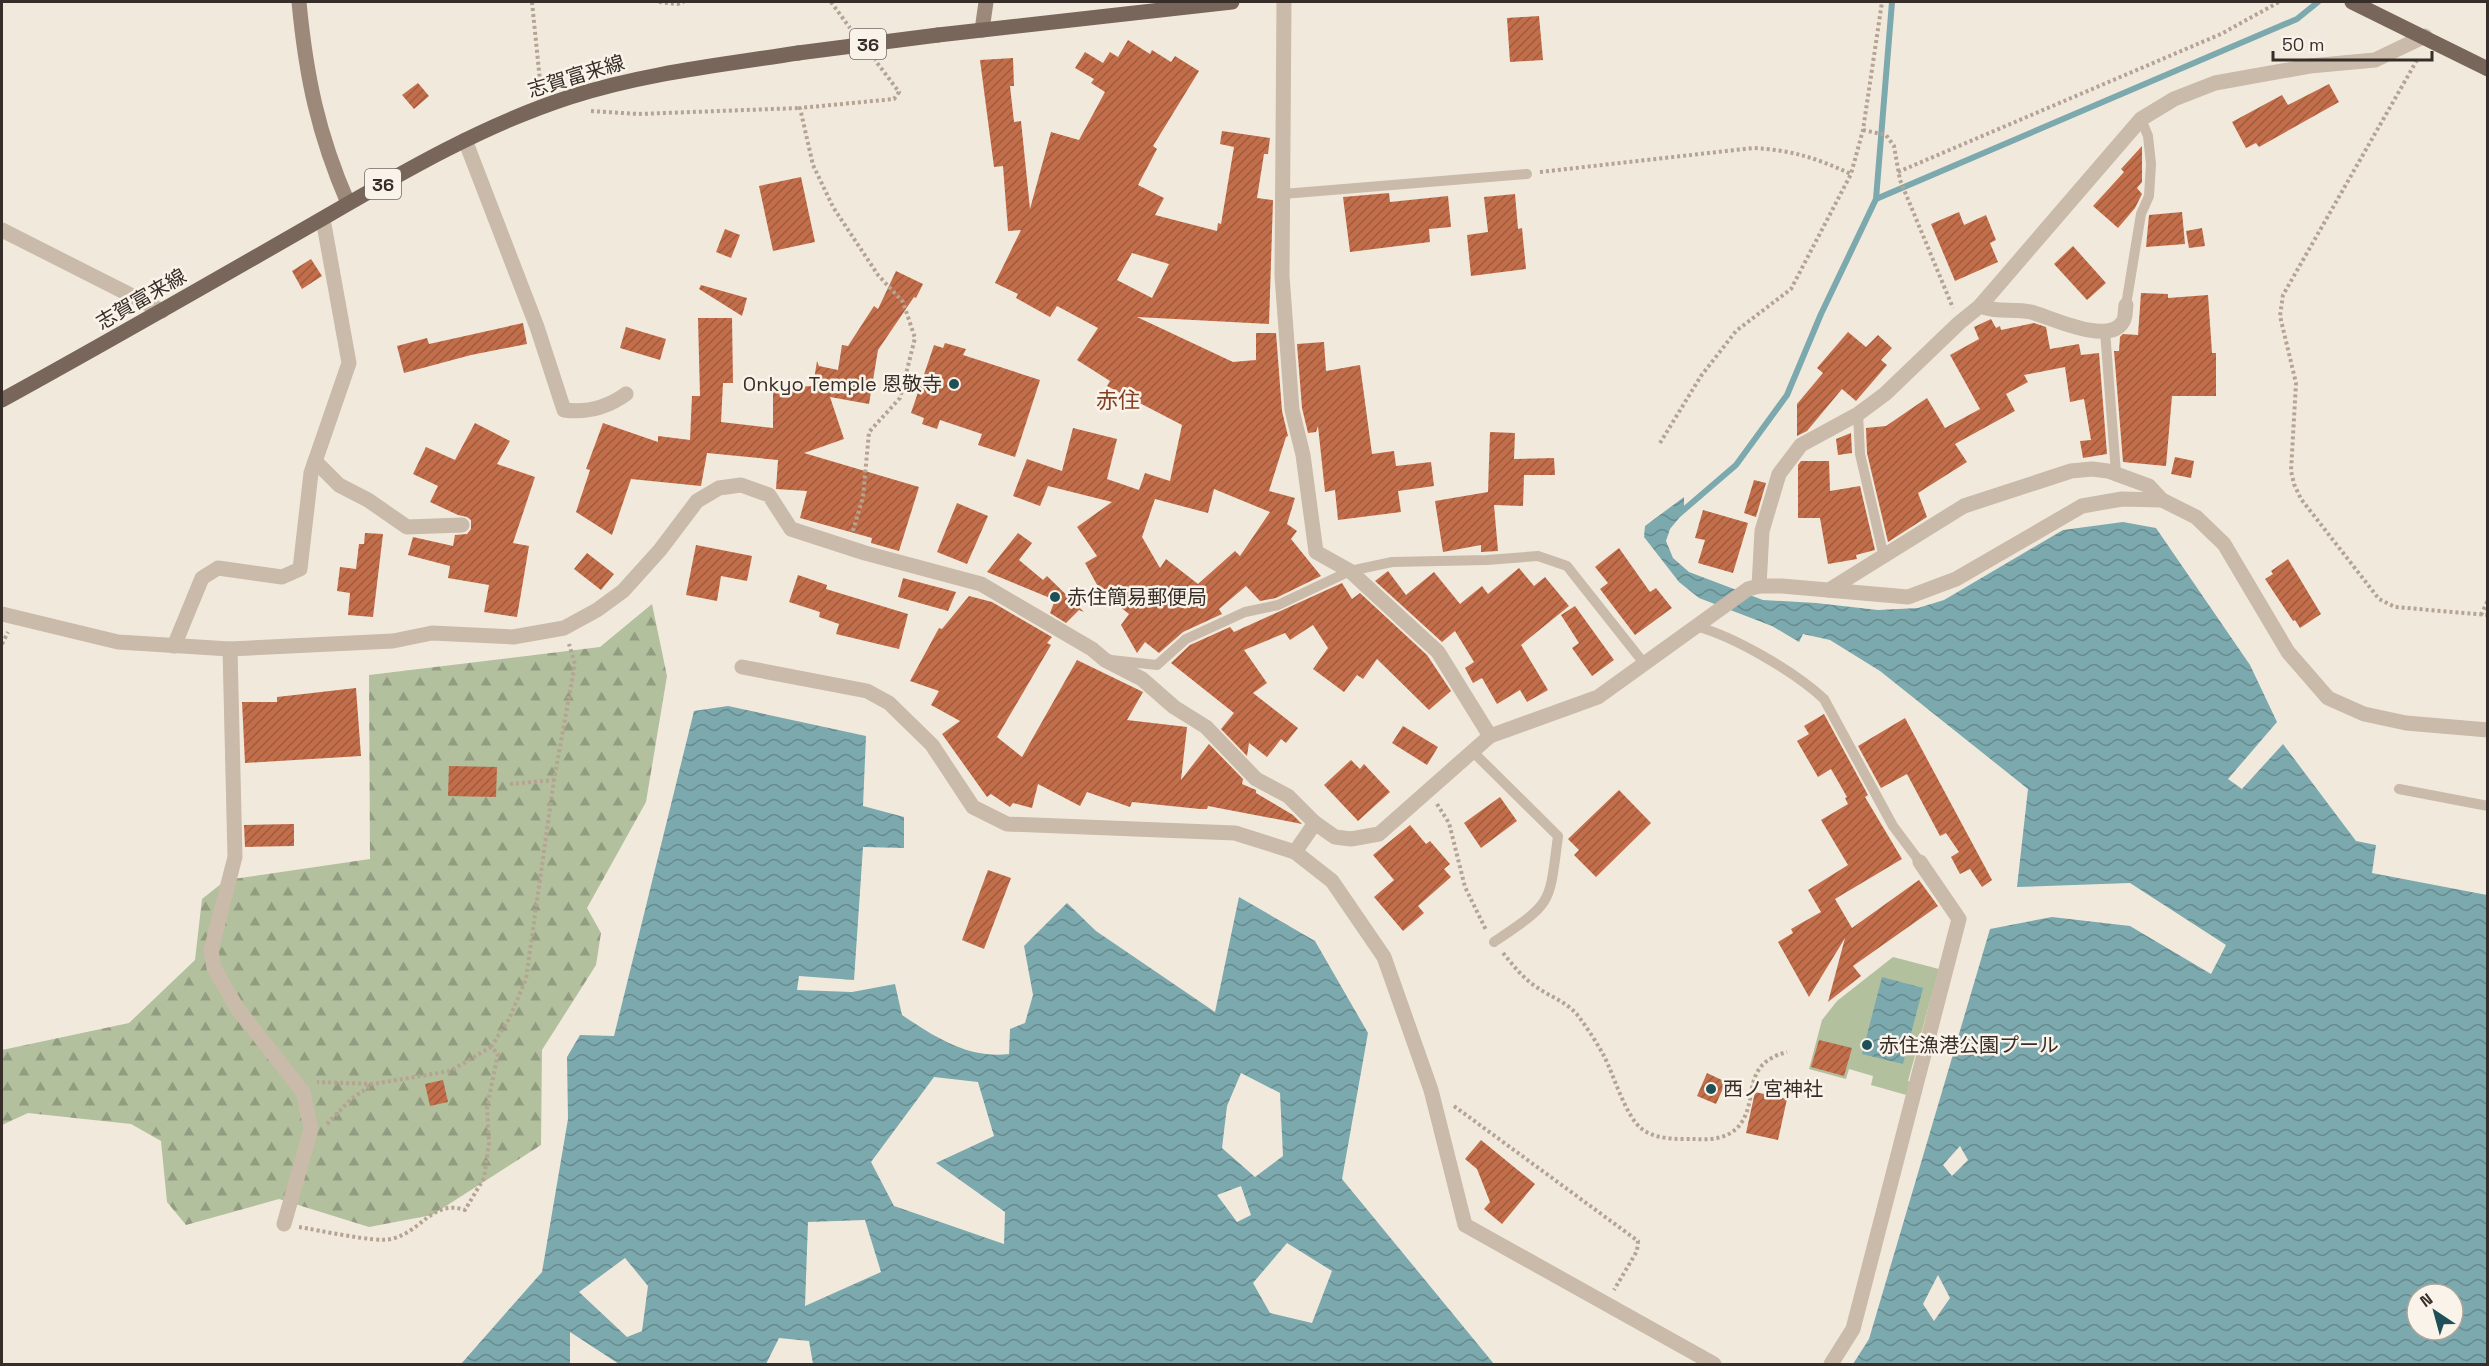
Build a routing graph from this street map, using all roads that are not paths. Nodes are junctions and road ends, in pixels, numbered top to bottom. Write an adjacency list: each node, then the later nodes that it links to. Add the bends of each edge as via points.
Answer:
1 (298, 2): 13 (street, via 316,117)
2 (986, 2): 6 (street)
3 (1232, 2): 6 (main road, 志賀富来線 / 36)
4 (1284, 2): 12 (street)
5 (2352, 2): 7 (main road)
6 (981, 30): 10 (main road, 志賀富来線 / 36, bridge, via 648,76 544,107)
7 (2425, 36): 8 (main road); 9 (street, via 2375,60 2262,73 2215,83 2174,99)
8 (2485, 64)
9 (2141, 119): 16 (lane, via 2148,136 2151,164); 17 (street)
10 (465, 140): 13 (main road, 志賀富来線 / 36); 20 (street, via 530,306 564,410 578,412 609,405)
11 (1527, 174): 12 (lane)
12 (1283, 194): 28 (street, via 1282,276 1292,410 1303,455 1316,552)
13 (348, 203): 14 (main road, 志賀富来線 / 36)
14 (323, 219): 18 (main road, 志賀富来線 / 36); 23 (street, via 349,363)
15 (2, 230): 18 (street)
16 (2126, 305): 19 (street, via 2122,323)
17 (1980, 306): 19 (street, via 2029,311 2082,329); 22 (street)
18 (162, 311): 21 (main road, 志賀富来線 / 36)
19 (2105, 331): 24 (lane)
20 (626, 394)
21 (2, 400)
22 (1858, 414): 27 (lane, via 1860,454); 29 (street, via 1801,445 1779,474 1762,531)
23 (315, 461): 26 (street, via 339,484 407,527); 33 (street, via 310,473 300,569 282,577 219,568 202,578)
24 (2116, 473): 25 (street, via 2149,486); 27 (street, via 2071,471 2026,483 1964,506)
25 (2162, 500): 30 (street, via 2122,499 2082,506 1956,579 1908,597); 38 (street, via 2196,517 2224,544 2288,652 2328,698 2364,714 2406,723)
26 (462, 525)
27 (1884, 557): 30 (street)
28 (1350, 571): 35 (lane, via 1278,605 1245,612 1186,639 1156,665); 36 (lane, via 1392,562 1538,556 1567,566); 39 (street, via 1438,652)
29 (1754, 588): 30 (street); 32 (street)
30 (1829, 590)
31 (2, 614): 33 (street, via 118,642)
32 (1701, 623): 36 (street); 45 (lane, via 1809,685 1824,699 1893,826)
33 (174, 646): 34 (street)
34 (230, 649): 35 (street, via 393,641 432,633 513,637 564,628 623,591 697,501 719,488 741,485 769,495 791,529 981,584 1092,649); 47 (street, via 235,857 211,950 214,968 237,1008 303,1092 311,1129)
35 (1104, 660): 43 (street, via 1142,679 1173,707 1206,727 1256,779 1288,796)
36 (1643, 662): 39 (street, via 1598,697)
37 (742, 667): 44 (street, via 867,690 889,703 932,745 973,807 1006,824 1235,833)
38 (2487, 730)
39 (1490, 736): 40 (street)
40 (1472, 751): 43 (street, via 1379,834 1351,839 1335,837); 46 (lane, via 1558,836 1551,891 1545,903)
41 (2399, 789): 42 (lane)
42 (2487, 806)
43 (1315, 824): 44 (street)
44 (1294, 852): 48 (street, via 1332,880 1384,957 1431,1090 1465,1225)
45 (1920, 862): 49 (street, via 1959,919 1853,1329)
46 (1494, 942)
47 (284, 1224)
48 (1714, 1365)
49 (1831, 1365)

